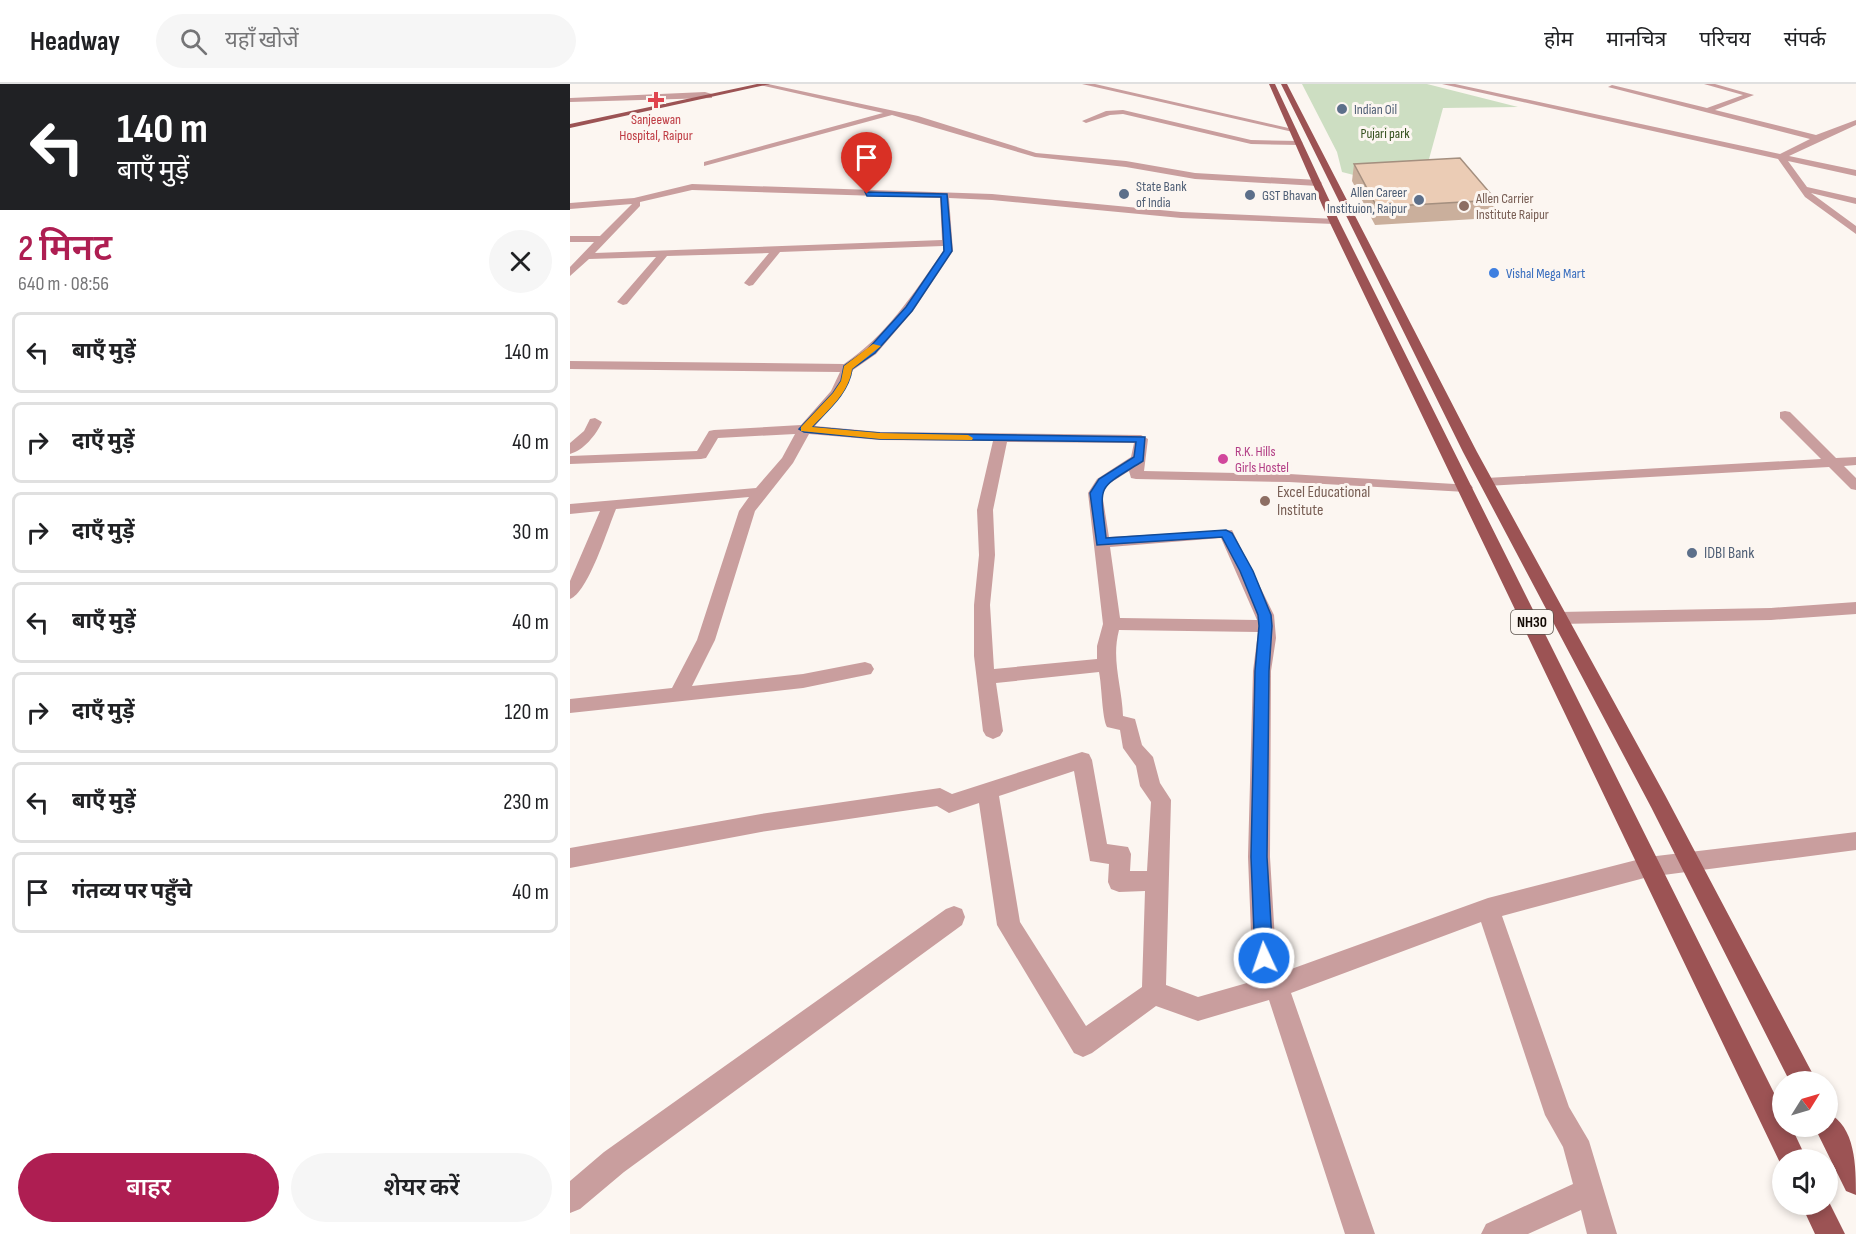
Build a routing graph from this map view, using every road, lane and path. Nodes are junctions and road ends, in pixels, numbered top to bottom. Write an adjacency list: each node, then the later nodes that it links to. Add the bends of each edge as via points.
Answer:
1 (752, 84): 11 (main road)
2 (765, 84): 11 (main road); 17 (street)
3 (1085, 84): 21 (street)
4 (1272, 84): 21 (main road, NH30)
5 (1284, 84): 55 (main road, NH30)
6 (1445, 84): 23 (street)
7 (1463, 84): 23 (street)
8 (1707, 84): 16 (street, via 1750,95)
9 (1612, 87): 16 (street)
10 (581, 90): 13 (street)
11 (707, 95): 12 (street); 20 (main road)
12 (626, 97): 13 (street); 15 (street)
13 (585, 98): 14 (street)
14 (570, 100)
15 (570, 107)
16 (1707, 111): 22 (street)
17 (894, 113): 24 (street); 27 (street, via 1035,155 1195,176)
18 (1086, 121): 21 (street, via 1123,112 1251,142)
19 (1856, 122): 22 (street)
20 (570, 124)
21 (1296, 137): 27 (main road, NH30)
22 (1817, 138): 23 (street)
23 (1785, 155): 25 (street); 26 (street); 28 (street)
24 (707, 164)
25 (1856, 167)
26 (1856, 173)
27 (1318, 183): 33 (main road, NH30)
28 (1802, 188): 31 (street); 34 (street)
29 (944, 195): 30 (street, via 692,186); 33 (street, via 1181,215); 37 (street)
30 (634, 201): 32 (street); 36 (street, via 637,204)
31 (1856, 201)
32 (570, 206)
33 (1334, 221): 57 (main road, NH30)
34 (1856, 231)
35 (570, 239): 36 (street)
36 (605, 239): 40 (street)
37 (948, 243): 38 (street); 45 (street, via 948,251 909,309 872,351)
38 (778, 248): 39 (street); 42 (street)
39 (664, 252): 40 (street); 43 (street)
40 (589, 256): 41 (street)
41 (570, 273)
42 (749, 283)
43 (623, 302)
44 (570, 365): 45 (street)
45 (847, 368): 48 (street, via 846,381)
46 (1785, 415): 54 (street)
47 (595, 422): 50 (street, via 590,433)
48 (804, 429): 49 (street, via 880,436); 52 (street, via 714,434 701,455); 58 (street, via 777,475)
49 (1001, 438): 51 (street, via 1141,439); 69 (street, via 985,510)
50 (570, 450)
51 (1139, 458): 57 (street, via 1136,475 1289,478); 61 (street, via 1102,482 1095,493)
52 (570, 460)
53 (1856, 461): 54 (street)
54 (1833, 462): 55 (street); 56 (street)
55 (1486, 482): 64 (main road, NH30)
56 (1856, 486)
57 (1466, 488): 77 (main road, NH30)
58 (757, 492): 59 (street); 70 (street, via 747,511 706,640)
59 (609, 507): 60 (street); 62 (street)
60 (570, 509)
61 (1101, 543): 65 (street); 66 (street, via 1226,533 1265,615)
62 (570, 593)
63 (1856, 608): 64 (street, via 1771,614)
64 (1559, 618): 76 (main road, NH30)
65 (1112, 624): 66 (street); 67 (street)
66 (1266, 626): 81 (street, via 1259,857 1264,958)
67 (1106, 665): 69 (street); 78 (street, via 1113,692 1114,722 1128,724 1133,748 1146,764 1150,786 1161,800)
68 (865, 669): 70 (street, via 803,681)
69 (985, 676): 72 (street)
70 (678, 695): 71 (street)
71 (570, 706)
72 (993, 731)
73 (988, 791): 75 (street, via 949,804 940,797 817,814); 78 (street, via 1082,760 1098,854 1120,854 1119,882); 82 (street, via 1009,925 1083,1044)
74 (1856, 841): 76 (street)
75 (570, 858)
76 (1690, 862): 77 (street); 83 (main road, NH30)
77 (1648, 867): 79 (street); 85 (main road, NH30)
78 (1159, 880): 82 (street)
79 (1488, 909): 81 (street); 87 (street, via 1558,1115 1575,1141)
80 (954, 917): 88 (street, via 614,1162)
81 (1278, 986): 82 (street, via 1198,1009); 90 (street)
82 (1154, 993)
83 (1798, 1071)
84 (1833, 1137): 86 (main road)
85 (1788, 1149)
86 (1856, 1181)
87 (1589, 1191): 91 (street); 92 (street)
88 (570, 1199)
89 (1820, 1215): 93 (main road)
90 (1360, 1234)
91 (1496, 1234)
92 (1602, 1234)
93 (1830, 1234)

